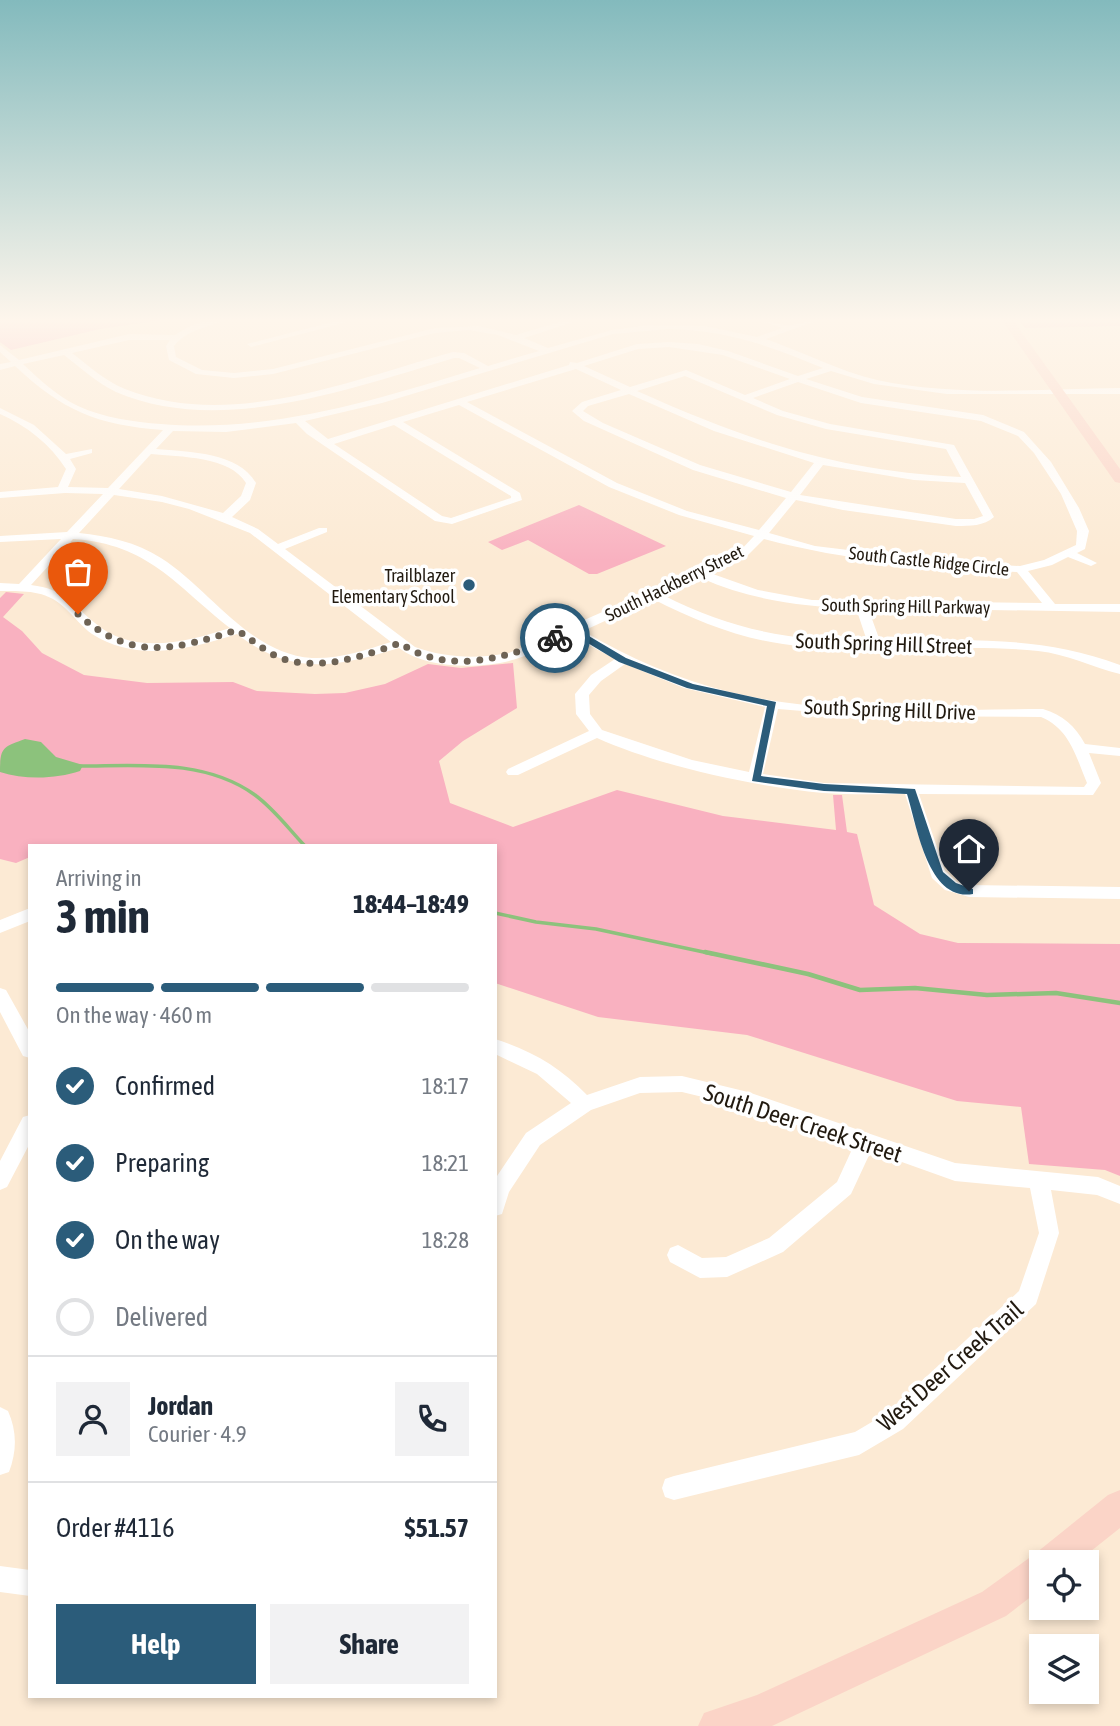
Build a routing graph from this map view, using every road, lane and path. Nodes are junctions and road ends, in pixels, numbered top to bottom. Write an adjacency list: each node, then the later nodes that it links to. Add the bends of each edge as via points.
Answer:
1 (61, 400): 17 (street, via 107,419)
2 (153, 400): 3 (street, via 196,405)
3 (288, 400)
4 (385, 400): 15 (street)
5 (468, 400): 12 (street)
6 (599, 400): 28 (street, via 578,411 683,464)
7 (650, 400): 22 (street, via 729,435)
8 (748, 400): 24 (street, via 829,427 942,444 955,452)
9 (860, 400): 14 (street)
10 (939, 400): 14 (street)
11 (1063, 400): 23 (main road)
12 (460, 402): 16 (street); 31 (street, South Castle Ridge Circle, via 613,485 682,513)
13 (0, 411): 21 (street, via 24,420)
14 (942, 411): 36 (street, via 996,418 1034,444 1079,516 1084,535 1081,547)
15 (299, 421): 17 (street, via 246,428); 18 (street)
16 (395, 422): 18 (street); 18 (street, via 516,495 517,500 452,522 439,519)
17 (170, 428): 20 (street)
18 (326, 443)
19 (88, 451): 21 (street)
20 (149, 451): 26 (street); 29 (street, via 213,459 245,473 252,482 251,491)
21 (65, 458): 25 (street, via 71,469)
22 (819, 463): 24 (street, via 892,476); 28 (street, South Hackberry Street)
23 (1120, 479)
24 (969, 480): 28 (street, via 989,517 984,521 870,512)
25 (62, 490): 26 (street, South Hackberry Street); 27 (street, South Hackberry Street)
26 (113, 491): 29 (street, South Hackberry Street, via 173,500); 32 (street)
27 (0, 495)
28 (792, 498): 31 (street, South Hackberry Street)
29 (226, 516): 34 (street, South Hackberry Street)
30 (323, 530): 34 (street)
31 (760, 535): 35 (street, South Castle Ridge Circle); 40 (street, South Hackberry Street, via 743,554)
32 (70, 536): 33 (street); 42 (street); 47 (street, via 149,555)
33 (0, 539)
34 (275, 549): 49 (street, South Hackberry Street)
35 (814, 549): 37 (street); 39 (street, South Castle Ridge Circle)
36 (1070, 554): 38 (street); 39 (street, South Castle Ridge Circle)
37 (807, 563)
38 (1091, 563)
39 (1020, 569): 45 (street)
40 (698, 572): 43 (street, South Hackberry Street); 44 (street, South Spring Hill Parkway, via 774,600)
41 (0, 587): 42 (street)
42 (23, 588): 47 (street, via 57,596 98,632 127,646 201,642)
43 (653, 594): 48 (street, South Hackberry Street); 50 (street, South Spring Hill Street, via 695,617 745,632 803,643)
44 (861, 606): 45 (street, South Spring Hill Parkway); 50 (street)
45 (1052, 608): 46 (street, South Spring Hill Parkway)
46 (1120, 608)
47 (237, 630): 49 (street, via 283,659 303,662 354,659)
48 (573, 631): 49 (street, South Hackberry Street, via 512,656 487,661 437,659); 51 (street, South Spring Hill Drive)
49 (400, 643)
50 (874, 643): 52 (street, South Spring Hill Street, via 1040,647)
51 (623, 660): 53 (street, South Spring Hill Drive, via 690,686); 54 (street, via 582,694 583,714)
52 (1120, 670)
53 (772, 704): 55 (street, South Spring Hill Drive, via 854,711 1043,713 1069,726); 58 (street)
54 (597, 733): 57 (street); 58 (street, via 690,764)
55 (1079, 748): 56 (street); 59 (street, South Spring Hill Drive, via 1094,783 1087,792)
56 (1120, 752)
57 (513, 772)
58 (755, 778): 59 (street, via 824,788)
59 (911, 791): 60 (street, via 938,874 951,886 969,891)
60 (1120, 893)
61 (28, 915): 62 (street)
62 (0, 928)
63 (0, 995): 64 (street)
64 (28, 1047)
65 (497, 1047): 66 (street, via 530,1058 555,1074)
66 (584, 1104): 68 (street, South Deer Creek Street, via 640,1085 682,1084 748,1100); 71 (street, South Deer Creek Street, via 533,1139)
67 (28, 1127): 70 (street)
68 (865, 1143): 69 (street, South Deer Creek Street, via 955,1172); 73 (street, via 844,1188 776,1245 727,1267 700,1268)
69 (1040, 1180): 72 (street, South Deer Creek Street, via 1098,1186); 76 (street, West Deer Creek Trail, via 1049,1233 1028,1297 895,1421 859,1443)
70 (0, 1181)
71 (497, 1195)
72 (1120, 1195)
73 (678, 1255)
74 (0, 1419): 75 (street, via 4,1446)
75 (0, 1463)
76 (674, 1488)
77 (1120, 1507): 78 (main road)
78 (1065, 1550)
79 (1029, 1577): 82 (main road, via 994,1604 761,1712)
80 (0, 1579): 81 (street)
81 (28, 1583)
82 (717, 1726)

